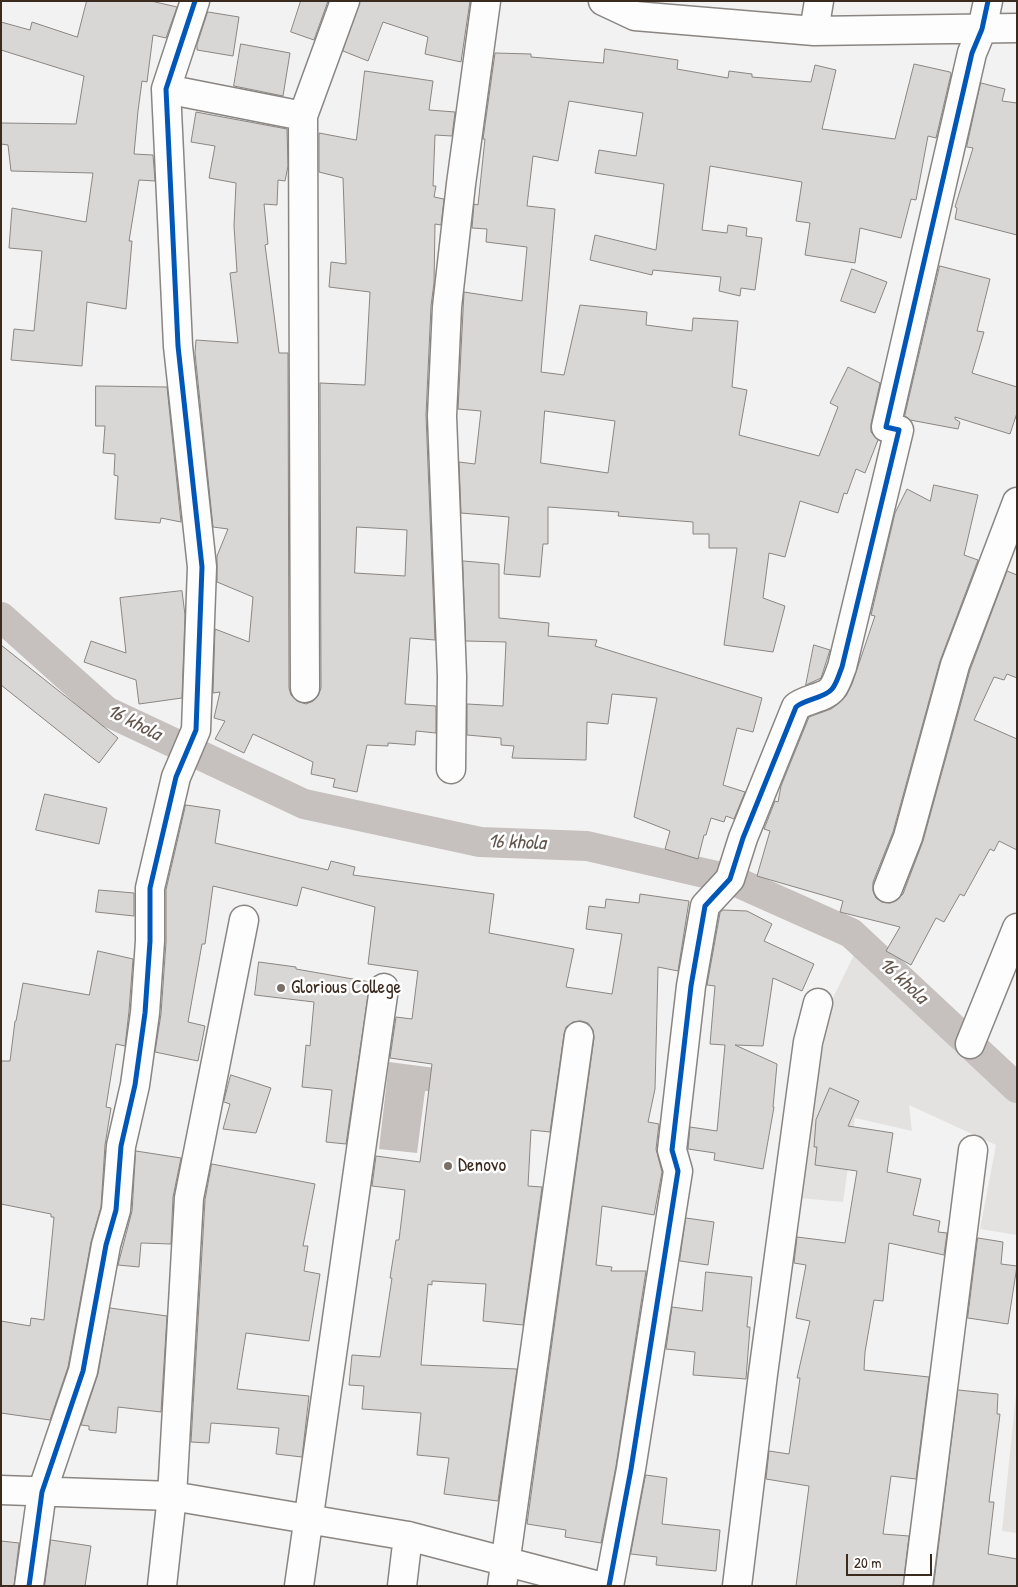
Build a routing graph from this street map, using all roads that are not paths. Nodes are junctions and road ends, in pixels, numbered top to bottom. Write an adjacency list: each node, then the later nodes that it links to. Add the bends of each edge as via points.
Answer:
1 (195, 1): 11 (street)
2 (345, 1): 12 (street)
3 (486, 1): 15 (street, via 461,184 447,317 442,416 452,676)
4 (603, 1): 7 (street, via 635,16)
5 (819, 1): 10 (street)
6 (988, 1): 9 (street)
7 (684, 11): 10 (street)
8 (1017, 28): 9 (street)
9 (982, 29): 10 (street); 35 (street, via 972,53 886,427 899,430 842,667 830,692 796,708 743,838 730,879 705,906 691,986 672,1150 678,1171)
10 (814, 31)
11 (166, 89): 12 (street); 25 (street, via 178,346 202,567 196,730 176,777 150,888 145,1013 135,1085 121,1146 116,1210 106,1245 83,1371)
12 (303, 116): 14 (street)
13 (1017, 502): 16 (street, via 956,665 908,838)
14 (305, 688)
15 (450, 769)
16 (888, 888)
17 (244, 920): 26 (street, via 189,1198)
18 (1017, 928): 22 (street)
19 (384, 988): 27 (street)
20 (818, 1003): 36 (street, via 806,1052)
21 (579, 1036): 29 (street)
22 (970, 1044)
23 (973, 1150): 37 (street)
24 (1, 1490): 25 (street)
25 (42, 1492): 26 (street); 30 (street)
26 (172, 1496): 27 (street); 31 (street)
27 (309, 1520): 28 (street); 32 (street)
28 (408, 1536): 29 (street); 33 (street)
29 (503, 1574): 34 (street)
30 (29, 1586)
31 (162, 1586)
32 (299, 1586)
33 (402, 1586)
34 (599, 1586)
35 (610, 1586)
36 (737, 1586)
37 (918, 1586)

